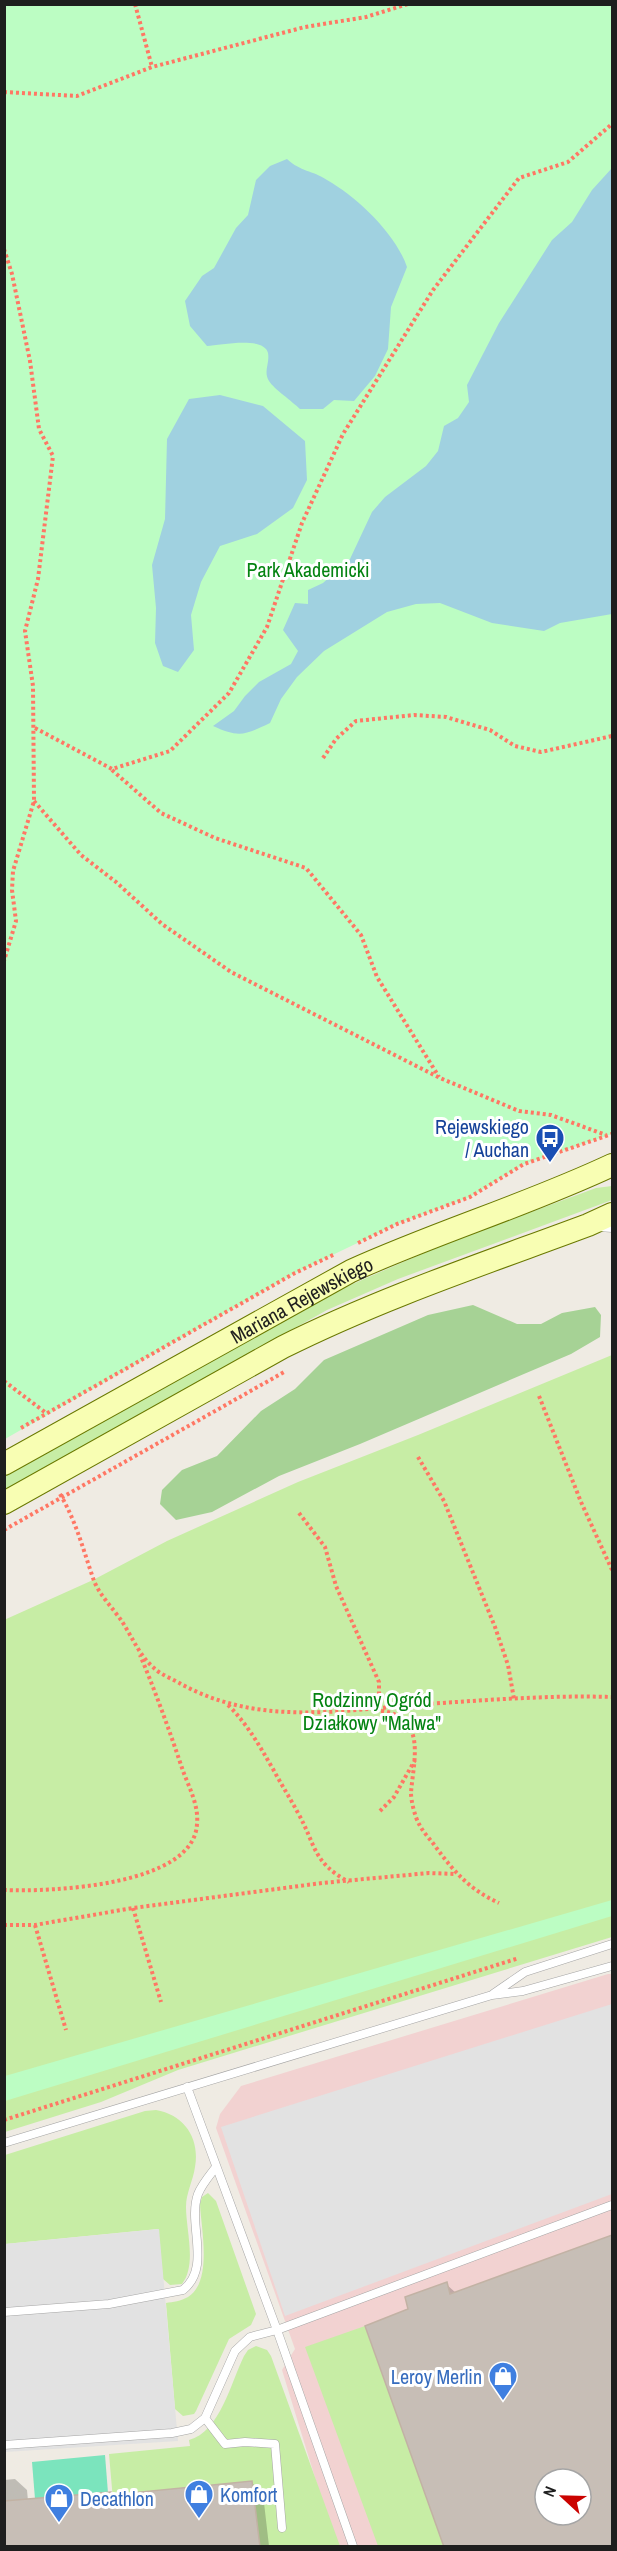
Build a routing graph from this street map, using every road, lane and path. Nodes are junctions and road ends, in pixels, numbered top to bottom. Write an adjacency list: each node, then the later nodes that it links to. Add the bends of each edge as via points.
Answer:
1 (135, 4): 3 (path)
2 (408, 4): 3 (path)
3 (152, 67): 4 (path, via 77,96)
4 (4, 92)
5 (612, 123): 10 (path, via 568,162 519,178 432,290 343,434 302,523 267,627 229,693 170,751)
6 (4, 249): 7 (path, via 27,350 39,429 53,456 38,579 25,631)
7 (35, 728): 10 (path); 11 (path)
8 (612, 736): 9 (path, via 542,753 515,746 490,730 446,717 414,715 356,721)
9 (323, 758)
10 (112, 769): 13 (path, via 162,813 215,838 306,868 361,935 377,977)
11 (34, 801): 12 (path, via 13,871 16,921); 13 (path, via 81,855 162,924 231,972)
12 (4, 961)
13 (440, 1078): 14 (path, via 519,1111 551,1115)
14 (607, 1135)
15 (611, 1171): 24 (street, Mariana Rejewskiego, via 351,1271)
16 (612, 1214): 17 (street, Mariana Rejewskiego)
17 (588, 1225): 18 (lane); 25 (street, Mariana Rejewskiego, via 326,1326)
18 (612, 1228)
19 (290, 1367): 26 (path)
20 (4, 1381): 22 (path)
21 (539, 1396): 30 (path)
22 (46, 1413)
23 (418, 1457): 33 (path, via 444,1501 495,1627)
24 (4, 1464)
25 (50, 1478): 26 (path); 27 (street, Mariana Rejewskiego)
26 (63, 1498): 29 (path); 31 (path, via 88,1556 93,1580)
27 (4, 1503)
28 (300, 1512): 35 (path, via 324,1547 336,1586 379,1683)
29 (4, 1530)
30 (612, 1570)
31 (138, 1650): 34 (path, via 154,1669); 40 (path, via 195,1803 198,1824 188,1850 163,1868 122,1879 87,1886)
32 (612, 1697): 33 (path)
33 (514, 1699): 35 (path)
34 (228, 1705): 35 (path, via 295,1712); 39 (path, via 258,1741 321,1861)
35 (374, 1710): 36 (path, via 390,1712 405,1721 413,1735)
36 (417, 1757): 37 (path, via 394,1797); 38 (path, via 411,1795 418,1824)
37 (380, 1811)
38 (455, 1874): 39 (path, via 401,1875); 41 (path)
39 (350, 1882): 42 (path)
40 (4, 1890)
41 (500, 1903)
42 (133, 1908): 44 (path); 49 (path)
43 (4, 1925): 44 (path)
44 (35, 1925): 50 (path)
45 (612, 1944): 48 (lane, via 525,1972)
46 (522, 1957): 52 (path)
47 (612, 1966): 48 (lane, via 523,1991)
48 (492, 1995): 51 (lane)
49 (161, 2002)
50 (66, 2030)
51 (187, 2086): 53 (lane); 54 (lane)
52 (4, 2120)
53 (4, 2143)
54 (216, 2167): 56 (lane, via 198,2195 197,2262 192,2279 183,2290 109,2304); 57 (lane)
55 (612, 2205): 57 (lane)
56 (4, 2312)
57 (277, 2330): 58 (lane, via 250,2337 235,2351); 61 (lane)
58 (205, 2418): 59 (lane, via 191,2428 172,2433); 60 (lane, via 225,2444 275,2444)
59 (4, 2445)
60 (282, 2528)
61 (353, 2547)

